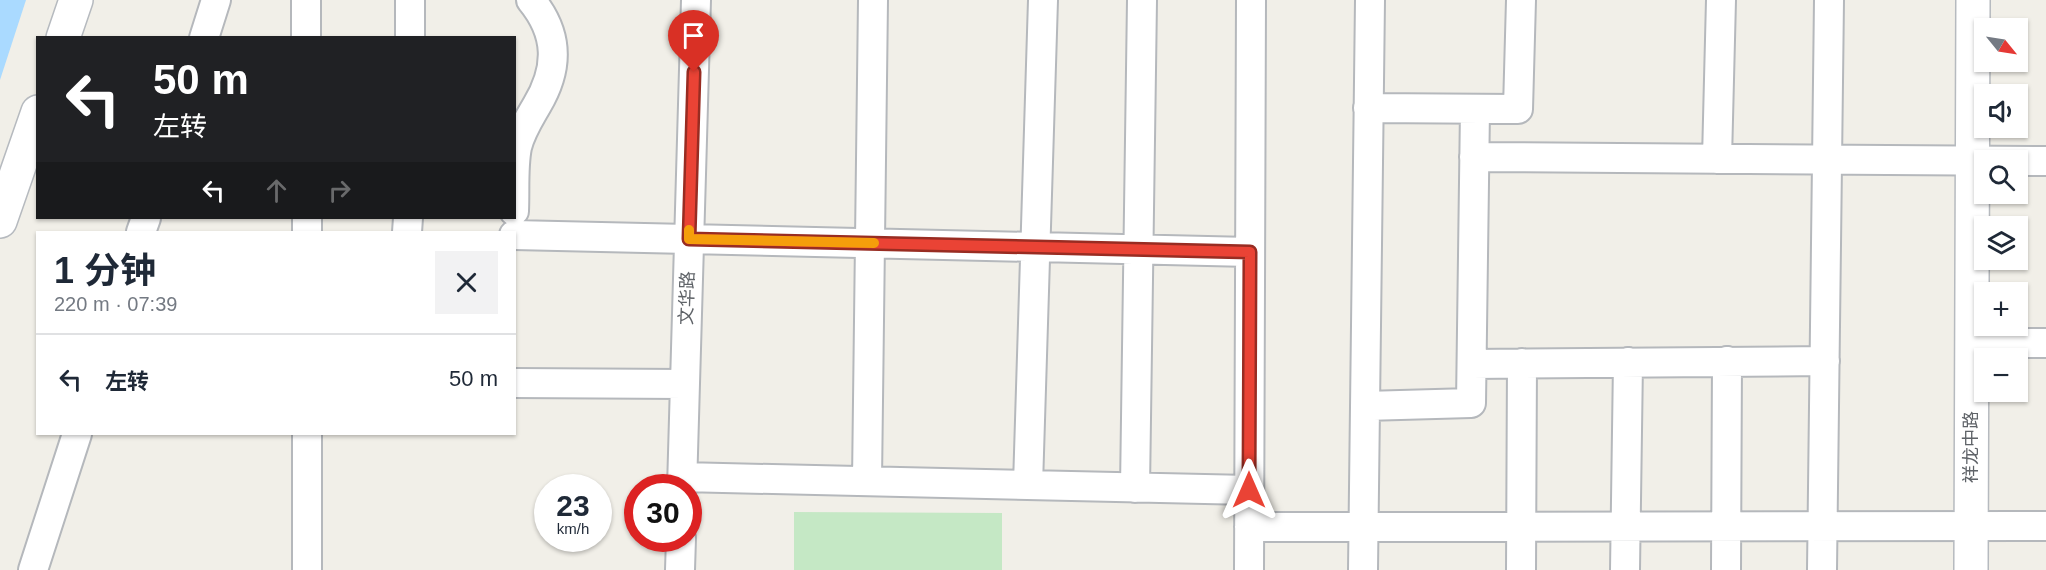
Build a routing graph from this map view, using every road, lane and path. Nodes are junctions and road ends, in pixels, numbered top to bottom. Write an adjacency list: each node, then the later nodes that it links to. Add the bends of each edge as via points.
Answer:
1 (76, 0): 16 (street)
2 (216, 0): 17 (street)
3 (306, 0): 18 (street)
4 (410, 0): 19 (street)
5 (531, 0): 28 (street, via 550,32 554,60 547,86 524,125)
6 (696, 0): 31 (street, 文华路)
7 (873, 0): 32 (street)
8 (1043, 0): 33 (street)
9 (1142, 0): 34 (street)
10 (1251, 0): 35 (street)
11 (1370, 0): 20 (street)
12 (1521, 0): 21 (street, via 1518,109)
13 (1721, 0): 24 (street)
14 (1829, 0): 25 (street)
15 (1973, 0): 26 (street, 祥龙中路)
16 (64, 36)
17 (205, 36)
18 (306, 36)
19 (410, 36)
20 (1368, 108): 21 (street); 45 (street)
21 (1475, 109): 23 (street)
22 (36, 118): 29 (street)
23 (1474, 157): 24 (street); 42 (street)
24 (1717, 159): 25 (street)
25 (1827, 159): 26 (street); 39 (street)
26 (1972, 160): 27 (street); 36 (street, 祥龙中路)
27 (2046, 161)
28 (516, 169)
29 (0, 221)
30 (516, 234): 31 (street)
31 (689, 239): 32 (street); 44 (street, 文华路)
32 (870, 243): 33 (street); 50 (street)
33 (1035, 247): 34 (street); 51 (street)
34 (1138, 250): 35 (street); 52 (street)
35 (1250, 252): 53 (street)
36 (1972, 343): 37 (street); 59 (street, 祥龙中路)
37 (2046, 343)
38 (1727, 361): 39 (street); 41 (street); 57 (street)
39 (1825, 361): 58 (street)
40 (1522, 363): 41 (street); 42 (street); 55 (street)
41 (1628, 363): 56 (street)
42 (1472, 364): 45 (street, via 1471,403)
43 (516, 383): 44 (street)
44 (684, 384): 48 (street, 文华路)
45 (1365, 405): 54 (street)
46 (77, 435): 63 (street)
47 (307, 435): 64 (street)
48 (682, 474)
49 (702, 482): 50 (street)
50 (867, 482): 51 (street)
51 (1028, 485): 52 (street)
52 (1135, 488): 53 (street)
53 (1249, 490): 61 (street)
54 (1363, 526): 55 (street); 61 (street); 67 (street)
55 (1521, 526): 56 (street); 68 (street)
56 (1625, 526): 57 (street); 69 (street)
57 (1726, 526): 58 (street); 70 (street)
58 (1822, 526): 59 (street); 71 (street)
59 (1971, 526): 60 (street); 72 (street, 祥龙中路)
60 (2046, 526)
61 (1249, 527): 66 (street)
62 (681, 552): 65 (street)
63 (33, 570)
64 (307, 570)
65 (680, 570)
66 (1249, 570)
67 (1363, 570)
68 (1521, 570)
69 (1625, 570)
70 (1726, 570)
71 (1822, 570)
72 (1971, 570)

